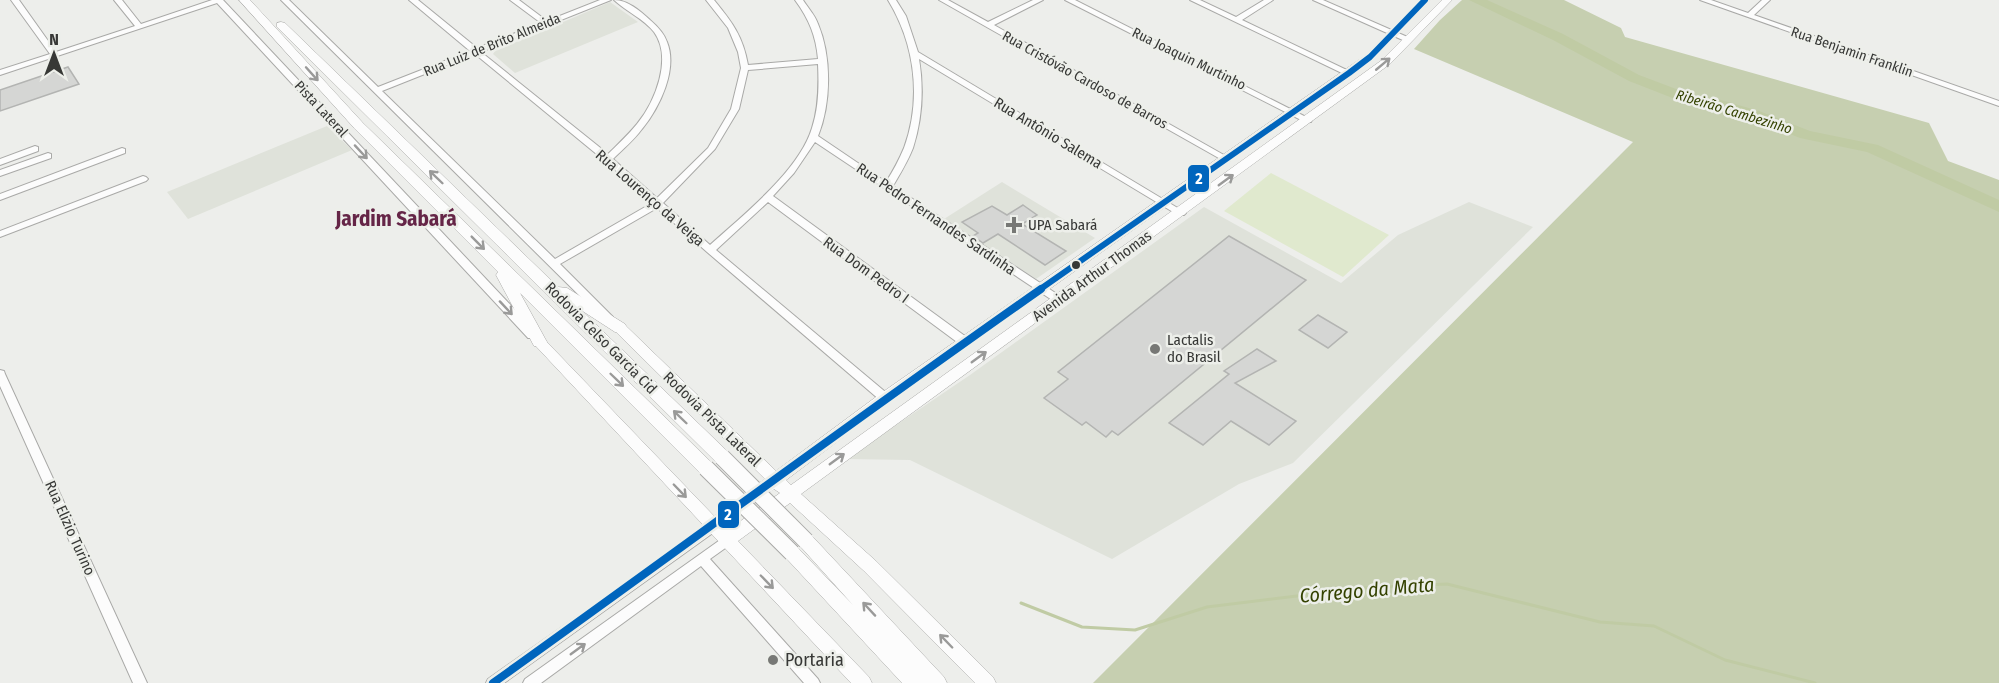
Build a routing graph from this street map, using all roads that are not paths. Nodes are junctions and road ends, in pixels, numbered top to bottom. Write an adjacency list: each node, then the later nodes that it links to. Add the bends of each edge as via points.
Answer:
1 (15, 0): 33 (street)
2 (118, 0): 27 (street)
3 (219, 0): 27 (street); 65 (street, Pista Lateral, one-way to 65)
4 (244, 0): 59 (highway, Rodovia Celso Garcia Cid, one-way to 59, via 359,126)
5 (257, 0): 61 (highway, Rodovia Celso Garcia Cid, one-way to 5)
6 (285, 0): 38 (street)
7 (413, 0): 31 (street, Rua Lourenço da Veiga)
8 (514, 0): 26 (street)
9 (607, 0): 26 (street, Rua Luiz de Brito Almeida)
10 (618, 0): 46 (street, via 659,33 666,64 659,92 643,122)
11 (710, 0): 35 (street, via 732,28)
12 (799, 0): 34 (street, via 814,24)
13 (943, 0): 28 (street, Rua Cristóvão Cardoso de Barros)
14 (1039, 0): 28 (street)
15 (1072, 0): 40 (street, Rua Joaquin Murtinho)
16 (1194, 0): 25 (street)
17 (1269, 0): 25 (street)
18 (1317, 0): 29 (street)
19 (1425, 0): 29 (main road, Avenida Arthur Thomas)
20 (1447, 0): 30 (main road, Avenida Arthur Thomas)
21 (1704, 0): 24 (street, Rua Benjamin Franklin)
22 (1766, 0): 24 (street)
23 (897, 1): 32 (street)
24 (1749, 16): 39 (street, Rua Benjamin Franklin)
25 (1237, 20): 37 (street)
26 (545, 23): 31 (street, Rua Luiz de Brito Almeida)
27 (139, 26): 33 (street)
28 (988, 26): 47 (street, Rua Cristóvão Cardoso de Barros)
29 (1394, 33): 30 (street); 37 (main road, Avenida Arthur Thomas)
30 (1408, 39): 41 (main road, Avenida Arthur Thomas, one-way to 30, via 1386,62)
31 (475, 51): 38 (street, Rua Luiz de Brito Almeida); 46 (street, Rua Lourenço da Veiga)
32 (916, 54): 51 (street, via 916,113 908,148); 54 (street, Rua Antônio Salema)
33 (55, 55): 36 (street)
34 (822, 61): 35 (street); 42 (street, via 823,90)
35 (745, 68): 55 (street, via 735,109 711,149)
36 (0, 73)
37 (1349, 73): 40 (main road, Avenida Arthur Thomas)
38 (377, 90): 60 (street, Rodovia Pista Lateral)
39 (1999, 104)
40 (1294, 112): 41 (street, Rua Joaquin Murtinho); 47 (main road, Avenida Arthur Thomas)
41 (1308, 120): 56 (main road, Avenida Arthur Thomas, one-way to 41)
42 (813, 137): 51 (street, Rua Pedro Fernandes Sardinha); 53 (street)
43 (35, 149): 48 (street)
44 (122, 151): 52 (street)
45 (48, 156): 49 (street)
46 (608, 159): 55 (street, Rua Lourenço da Veiga)
47 (1227, 159): 54 (main road, Avenida Arthur Thomas)
48 (0, 162)
49 (0, 173)
50 (143, 178): 57 (street)
51 (888, 187): 62 (street, Rua Pedro Fernandes Sardinha)
52 (0, 197)
53 (768, 197): 58 (street); 66 (street, Rua Dom Pedro I)
54 (1165, 203): 56 (street, Rua Antônio Salema); 62 (main road, Avenida Arthur Thomas)
55 (657, 204): 58 (street, Rua Lourenço da Veiga); 60 (street)
56 (1180, 213): 63 (main road, Avenida Arthur Thomas)
57 (0, 234)
58 (710, 250): 70 (street, Rua Lourenço da Veiga)
59 (496, 261): 65 (highway); 75 (highway, Rodovia Celso Garcia Cid, one-way to 75, bridge, via 706,468)
60 (553, 264): 64 (street, Rodovia Pista Lateral)
61 (540, 276): 64 (highway); 75 (highway, Rodovia Celso Garcia Cid, one-way to 61, bridge, via 722,457 615,355)
62 (1041, 289): 63 (street, Rua Pedro Fernandes Sardinha); 66 (main road, Avenida Arthur Thomas)
63 (1059, 300): 69 (main road, Avenida Arthur Thomas, one-way to 63)
64 (620, 328): 71 (main road, Rodovia Pista Lateral)
65 (539, 342): 73 (main road, one-way to 73)
66 (965, 342): 67 (main road, Avenida Arthur Thomas)
67 (923, 372): 69 (main road, via 924,384); 70 (main road, Avenida Arthur Thomas)
68 (0, 374): 77 (street, Rua Elizio Turino)
69 (931, 391): 72 (main road, Avenida Arthur Thomas, one-way to 69)
70 (885, 398): 71 (main road, Avenida Arthur Thomas)
71 (775, 480): 72 (main road, Rodovia Pista Lateral); 73 (main road, Avenida Arthur Thomas)
72 (790, 493): 74 (main road, Avenida Arthur Thomas); 84 (main road, Rodovia Pista Lateral, one-way to 72)
73 (713, 526): 74 (main road); 78 (street)
74 (727, 540): 76 (street); 81 (main road, one-way to 81)
75 (799, 547): 82 (highway, Rodovia Celso Garcia Cid); 83 (highway, Rodovia Celso Garcia Cid, one-way to 75)
76 (702, 559): 79 (street, one-way to 76); 80 (street)
77 (140, 683)
78 (493, 683)
79 (530, 683)
80 (813, 683)
81 (863, 683)
82 (915, 683)
83 (937, 683)
84 (987, 683)

